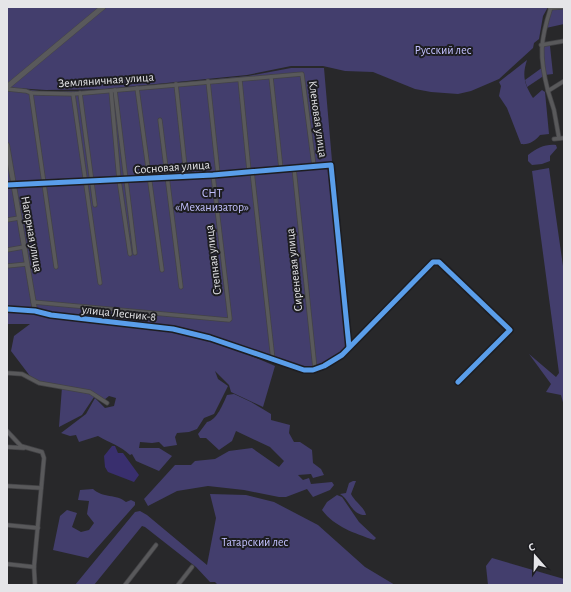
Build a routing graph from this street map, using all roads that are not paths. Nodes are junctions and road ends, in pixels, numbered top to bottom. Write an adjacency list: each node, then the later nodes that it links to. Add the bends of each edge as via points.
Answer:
1 (103, 7): 12 (main road)
2 (564, 7): 3 (street)
3 (550, 8): 5 (street)
4 (564, 41): 5 (street)
5 (541, 45): 15 (street, via 541,60)
6 (302, 74): 7 (street, Земляничная улица); 26 (street, Кленовая улица)
7 (271, 77): 8 (street, Земляничная улица); 28 (street)
8 (240, 80): 9 (street, Земляничная улица); 29 (street)
9 (208, 81): 11 (street, Земляничная улица); 30 (street)
10 (564, 81): 15 (street)
11 (176, 84): 13 (street, Земляничная улица); 32 (street)
12 (7, 88): 16 (street, Земляничная улица)
13 (137, 88): 14 (street, Земляничная улица); 34 (street)
14 (113, 90): 17 (street, Земляничная улица); 35 (street)
15 (548, 91): 20 (street)
16 (31, 93): 18 (street, Земляничная улица); 38 (street)
17 (80, 93): 18 (street, Земляничная улица); 37 (street)
18 (73, 94): 36 (street)
19 (160, 120): 33 (street)
20 (559, 138): 21 (street); 22 (street)
21 (564, 138)
22 (554, 139)
23 (7, 145): 25 (street, Нагорная улица)
24 (331, 165): 26 (street, Сосновая улица); 57 (street)
25 (9, 166): 39 (street, Нагорная улица)
26 (314, 166): 27 (street, Сосновая улица)
27 (294, 168): 28 (street, Сосновая улица); 59 (street, Сиреневая улица)
28 (281, 169): 29 (street, Сосновая улица)
29 (251, 171): 30 (street, Сосновая улица); 58 (street)
30 (218, 174): 31 (street, Сосновая улица)
31 (213, 175): 32 (street, Сосновая улица); 54 (street, Степная улица, via 230,319)
32 (186, 176): 33 (street, Сосновая улица)
33 (167, 177): 34 (street, Сосновая улица); 53 (street)
34 (148, 178): 35 (street, Сосновая улица); 51 (street)
35 (122, 180): 37 (street, Сосновая улица); 46 (street); 47 (street)
36 (86, 182): 37 (street, Сосновая улица); 38 (street, Сосновая улица); 52 (street)
37 (92, 182): 41 (street)
38 (43, 183): 39 (street, Сосновая улица); 50 (street)
39 (13, 184): 40 (street); 42 (street, Нагорная улица)
40 (7, 186)
41 (95, 205)
42 (19, 218): 43 (street); 44 (street, Нагорная улица)
43 (7, 220)
44 (24, 247): 45 (street); 48 (street, Нагорная улица)
45 (7, 250)
46 (135, 253)
47 (130, 254)
48 (27, 264): 49 (street); 54 (street, Нагорная улица)
49 (7, 266)
50 (56, 267)
51 (162, 270)
52 (100, 283)
53 (181, 287)
54 (33, 302): 56 (street, Нагорная улица)
55 (8, 309): 56 (street, улица Лесник-8)
56 (35, 311): 58 (street, улица Лесник-8, via 173,329)
57 (349, 347): 59 (street, via 333,361); 61 (street, via 433,262 439,262 510,330)
58 (273, 360): 59 (street, улица Лесник-8, via 304,370)
59 (315, 369)
60 (7, 373): 62 (street, via 22,374 39,383 90,392)
61 (458, 382)
62 (107, 403)
63 (7, 432): 65 (street)
64 (7, 447): 65 (street)
65 (25, 448): 67 (street, via 42,452 44,458)
66 (7, 486): 67 (street)
67 (41, 488): 69 (street)
68 (7, 526): 69 (street)
69 (38, 528): 72 (street)
70 (156, 545): 75 (street)
71 (7, 564): 72 (street)
72 (34, 566): 74 (street)
73 (192, 567): 76 (street)
74 (34, 585)
75 (125, 585)
76 (178, 585)

